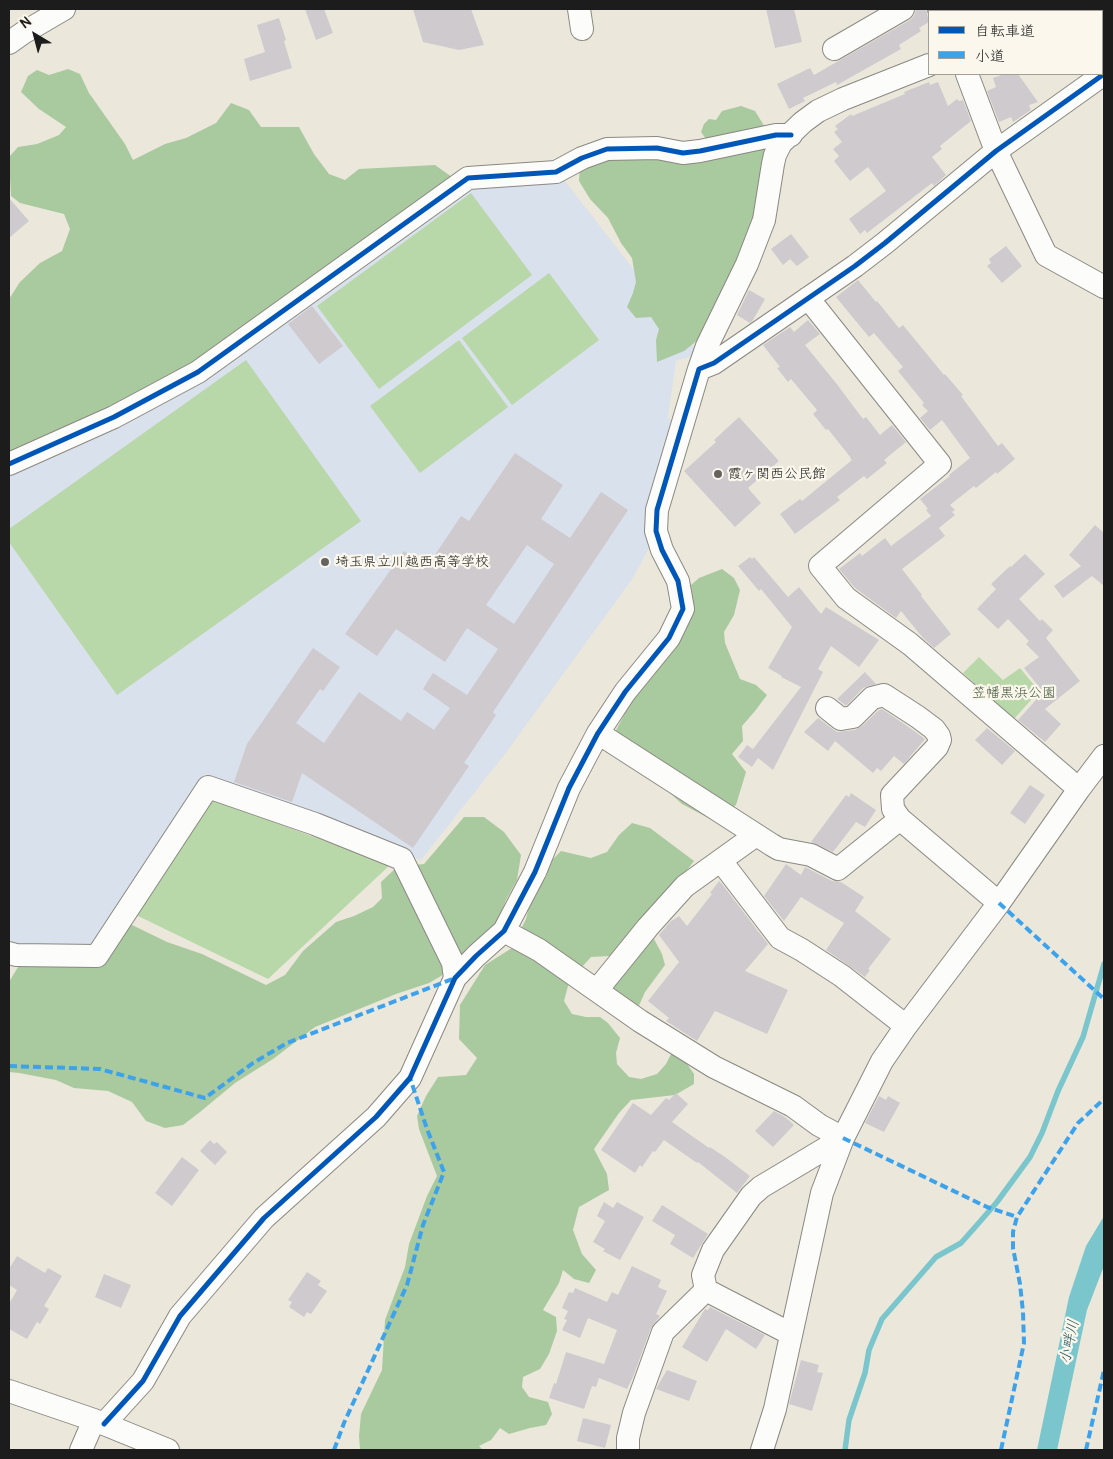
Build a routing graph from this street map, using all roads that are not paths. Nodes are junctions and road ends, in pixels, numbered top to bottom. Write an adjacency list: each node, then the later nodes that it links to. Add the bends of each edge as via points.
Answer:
1 (64, 9): 3 (street)
2 (903, 9): 4 (street)
3 (9, 43)
4 (834, 49)
5 (928, 64): 8 (street, via 818,111)
6 (967, 75): 9 (street)
7 (1103, 75): 9 (street)
8 (791, 135): 12 (street, via 775,154 764,220); 13 (street, via 683,153 657,148 607,149 556,172 468,178 198,372 114,417)
9 (996, 151): 10 (street, via 1046,255); 11 (street, via 885,243)
10 (1104, 287)
11 (808, 298): 12 (street); 17 (street, via 940,464 820,566 846,598 910,644)
12 (699, 369): 15 (street, via 657,510 656,531 678,581 684,609 670,638 625,692)
13 (9, 464)
14 (827, 708): 18 (street, via 841,719 853,716 872,698 884,695 918,717 939,736 937,747 892,795 893,809)
15 (598, 733): 19 (street); 22 (street, via 569,788 535,872)
16 (1104, 756): 17 (street)
17 (1079, 789): 21 (street)
18 (900, 819): 19 (street, via 838,869 811,855 779,849); 21 (street)
19 (756, 835): 20 (street)
20 (721, 861): 25 (street, via 685,886); 26 (street, via 780,938 842,976)
21 (999, 902): 26 (street)
22 (504, 931): 24 (street); 25 (street, via 539,950)
23 (9, 953): 24 (street, via 16,956 97,956 208,787 315,824 402,859 453,962)
24 (455, 978): 31 (street, via 410,1078 376,1117 264,1218 180,1316 143,1381)
25 (597, 990): 27 (street, via 714,1067 793,1106)
26 (906, 1026): 27 (street, via 882,1061)
27 (843, 1138): 28 (street, via 750,1196 714,1250 702,1275); 29 (street, via 822,1193)
28 (706, 1290): 29 (street); 34 (street, via 663,1332 634,1413)
29 (791, 1334): 35 (street)
30 (9, 1391): 31 (street)
31 (99, 1422): 32 (street); 33 (street)
32 (81, 1450)
33 (168, 1450)
34 (628, 1450)
35 (762, 1450)

